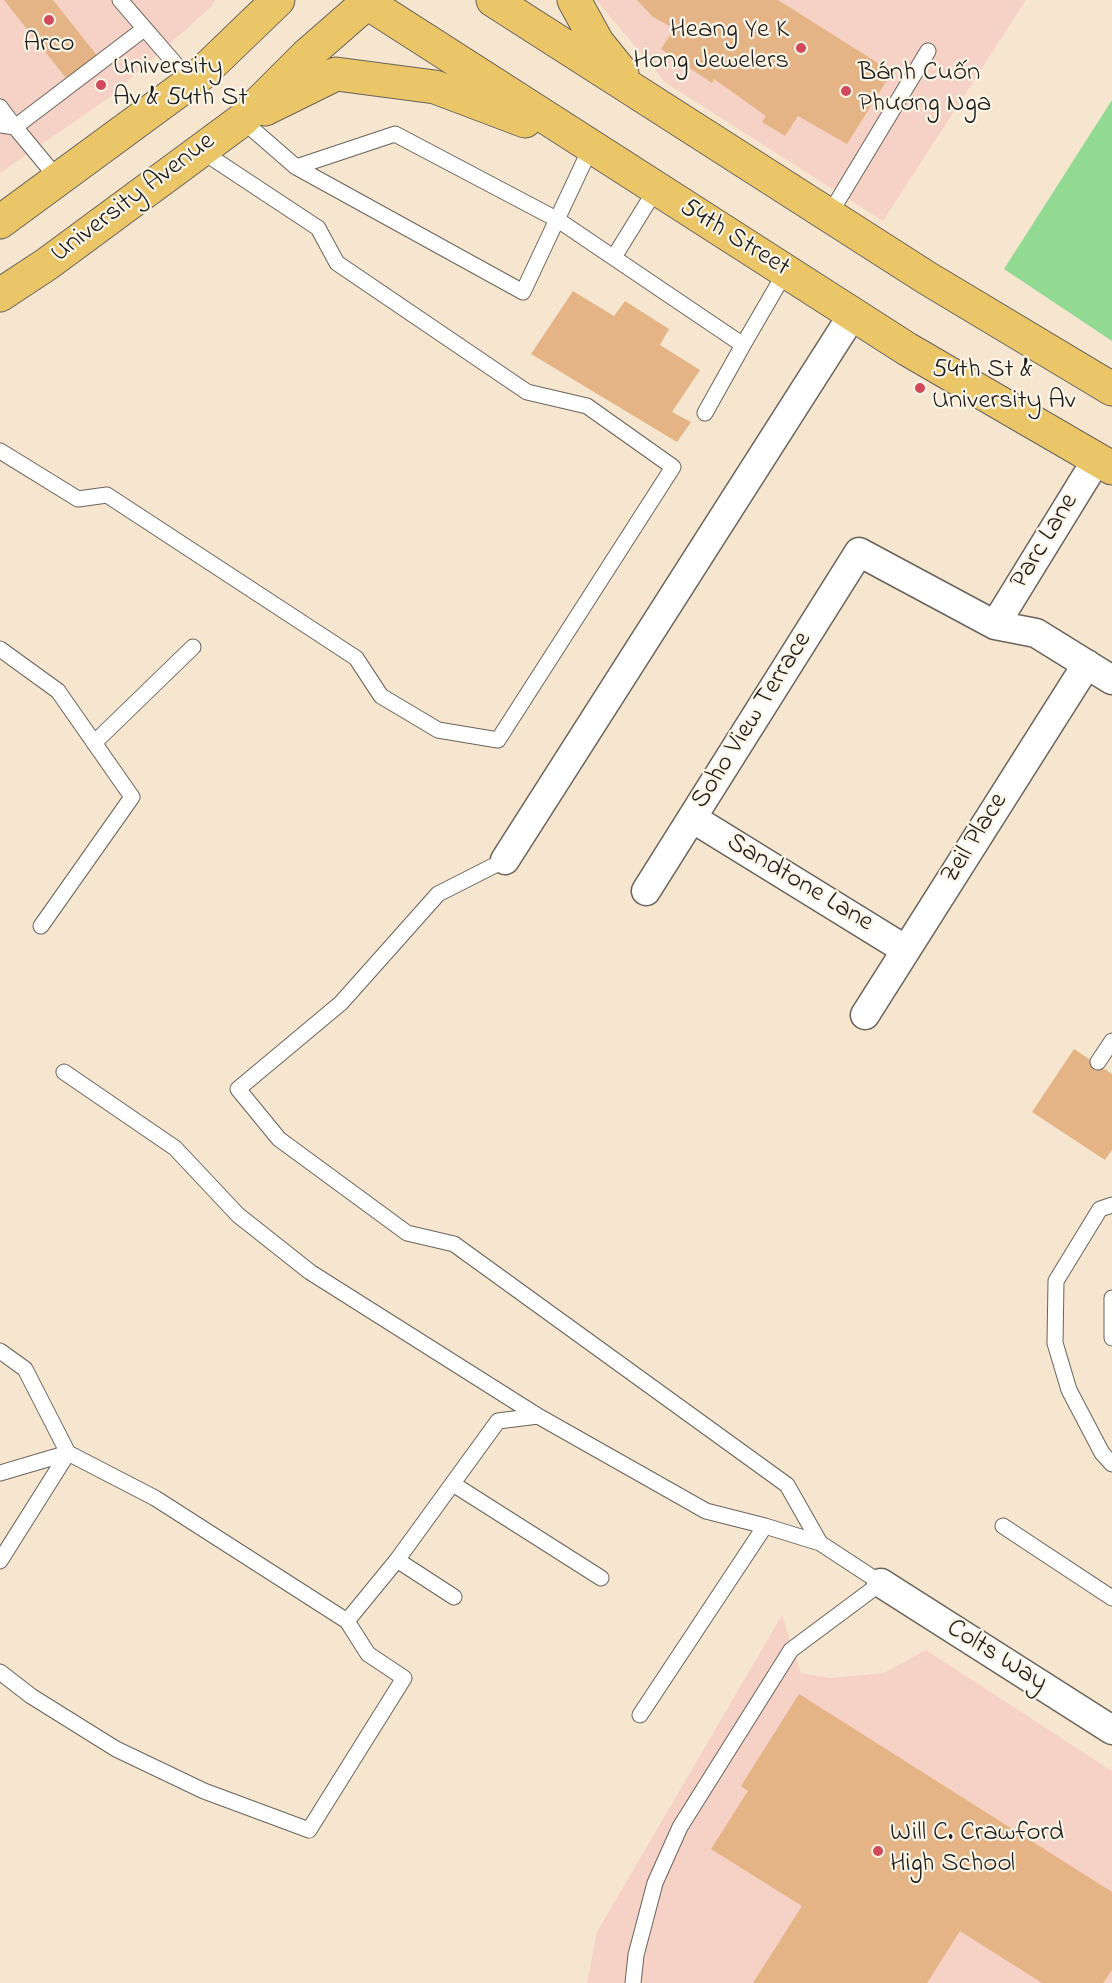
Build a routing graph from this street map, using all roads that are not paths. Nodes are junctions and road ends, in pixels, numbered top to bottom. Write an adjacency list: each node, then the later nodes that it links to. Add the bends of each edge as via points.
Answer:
1 (120, 0): 6 (lane)
2 (278, 0): 8 (main road)
3 (493, 0): 9 (main road)
4 (574, 0): 9 (main road, via 597,42)
5 (366, 1): 11 (main road, University Avenue); 13 (main road, 54th Street)
6 (144, 29): 8 (lane); 12 (lane)
7 (928, 51): 18 (lane)
8 (191, 82): 16 (main road)
9 (636, 91): 18 (main road)
10 (0, 107): 12 (lane)
11 (242, 120): 13 (main road, via 336,74 435,87); 14 (main road, University Avenue); 15 (lane)
12 (8, 126): 16 (lane)
13 (591, 147): 17 (main road, 54th Street); 19 (lane)
14 (200, 150): 23 (main road, University Avenue); 28 (lane, via 318,228 337,263 518,386 527,392 587,406 673,467 498,740 438,730 381,696 356,658 107,495 78,499)
15 (296, 167): 19 (lane, via 395,134); 19 (lane, via 523,292)
16 (58, 179): 20 (main road)
17 (656, 189): 21 (lane); 22 (main road, 54th Street)
18 (829, 215): 26 (main road)
19 (558, 220): 21 (lane)
20 (0, 222)
21 (614, 257): 25 (lane)
22 (786, 271): 24 (main road, 54th Street); 25 (lane)
23 (0, 295)
24 (853, 314): 29 (main road, 54th Street); 37 (street)
25 (743, 345): 27 (lane)
26 (1112, 389)
27 (705, 413)
28 (0, 451)
29 (1104, 463): 30 (street, Parc Lane)
30 (995, 625): 33 (street, via 1036,633); 36 (street, Soho View Terrace, via 859,552)
31 (193, 647): 35 (lane)
32 (0, 649): 35 (lane, via 58,691)
33 (1087, 664): 34 (street); 40 (street, Zeil Place)
34 (1112, 680)
35 (94, 743): 39 (lane, via 132,797)
36 (692, 818): 38 (street, Soho View Terrace); 40 (street, Sandtone Lane)
37 (505, 860): 56 (lane, via 438,894 341,1003 238,1089 279,1139 407,1233 454,1244 787,1485)
38 (646, 891)
39 (41, 926)
40 (906, 950): 41 (street, Zeil Place)
41 (865, 1015)
42 (1112, 1041): 43 (lane)
43 (1098, 1062)
44 (64, 1072): 49 (lane, via 175,1148 238,1215 310,1272)
45 (1112, 1205): 51 (lane, via 1100,1209 1056,1281 1055,1343 1069,1390 1102,1453)
46 (1112, 1298): 47 (lane)
47 (1112, 1338)
48 (0, 1351): 50 (lane, via 25,1369)
49 (538, 1416): 53 (lane, via 498,1421); 54 (lane, via 706,1511)
50 (68, 1453): 52 (lane); 58 (lane); 63 (lane, via 155,1498)
51 (1112, 1464)
52 (0, 1473)
53 (453, 1484): 57 (lane); 59 (lane)
54 (765, 1526): 56 (lane); 65 (lane)
55 (1003, 1526): 62 (lane)
56 (820, 1543): 60 (lane)
57 (397, 1560): 61 (lane); 63 (lane)
58 (0, 1561)
59 (600, 1578)
60 (881, 1583): 66 (street, Colts Way); 67 (lane, via 791,1650 680,1827 656,1883 636,1955)
61 (454, 1597)
62 (1112, 1598)
63 (347, 1621): 64 (lane, via 368,1653 404,1678 309,1830 204,1791 116,1749)
64 (0, 1672)
65 (640, 1715)
66 (1112, 1730)
67 (633, 1983)

